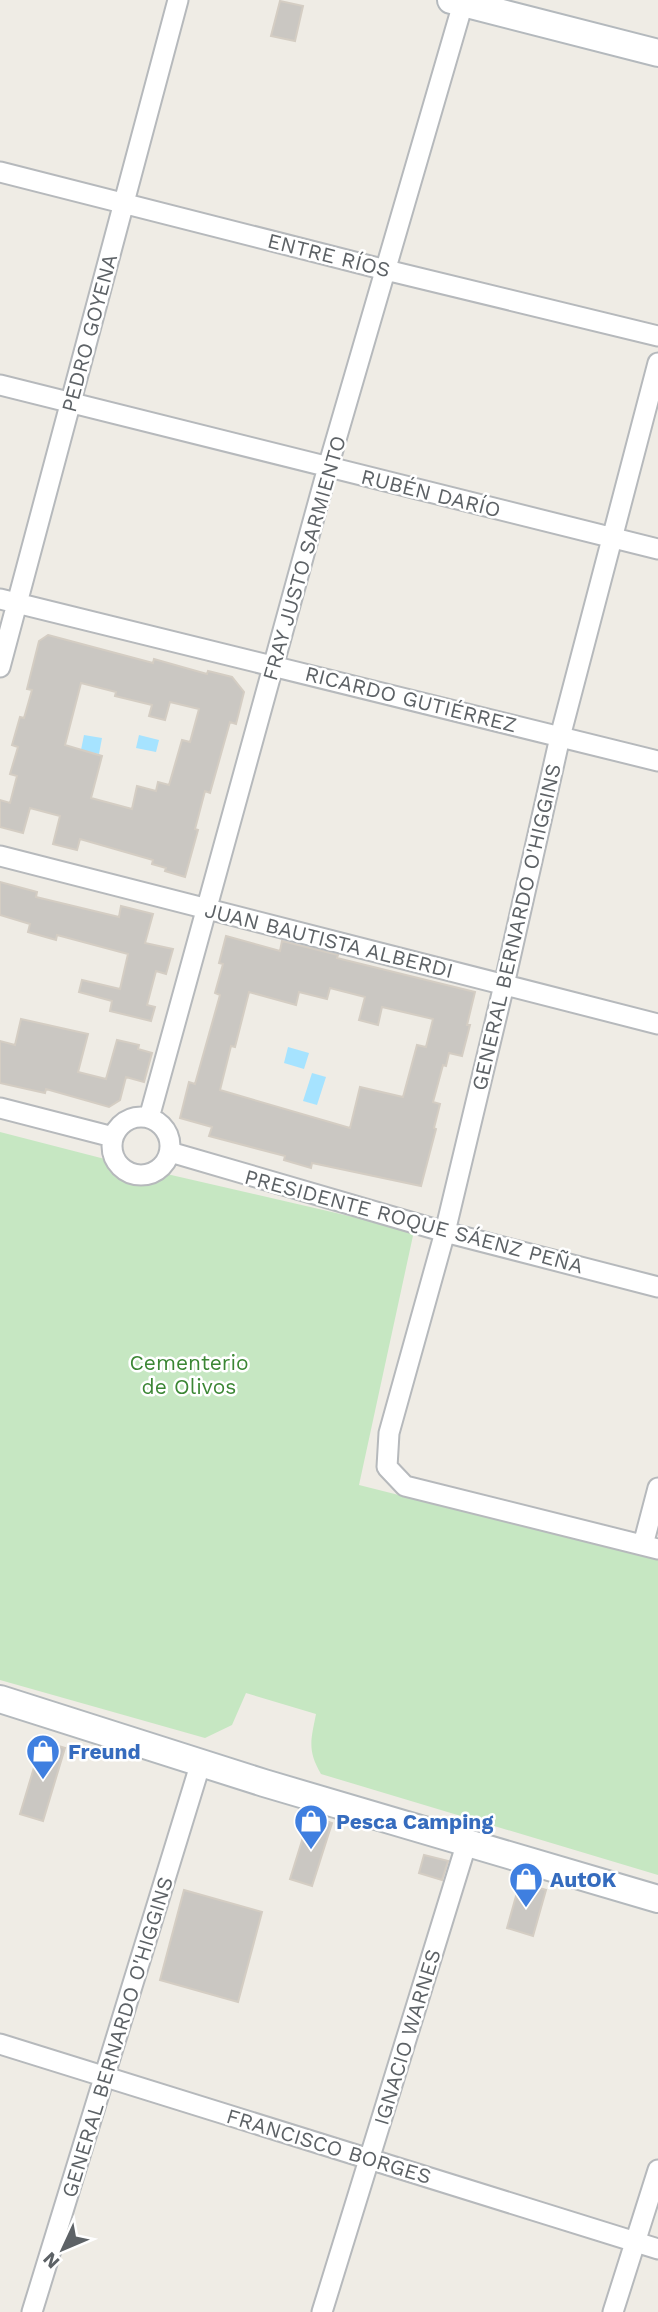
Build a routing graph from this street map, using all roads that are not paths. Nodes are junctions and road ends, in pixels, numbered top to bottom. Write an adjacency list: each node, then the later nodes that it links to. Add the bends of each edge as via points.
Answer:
1 (178, 0): 5 (street, PEDRO GOYENA)
2 (459, 1): 3 (street); 6 (street, FRAY JUSTO SARMIENTO)
3 (658, 53)
4 (0, 172): 5 (street, ENTRE RÍOS)
5 (124, 202): 6 (street, ENTRE RÍOS); 10 (street, PEDRO GOYENA)
6 (386, 270): 7 (street, ENTRE RÍOS); 11 (street, FRAY JUSTO SARMIENTO)
7 (658, 336)
8 (658, 363): 12 (street, GENERAL BERNARDO O'HIGGINS)
9 (0, 385): 10 (street, RUBÉN DARÍO)
10 (71, 403): 11 (street, RUBÉN DARÍO); 14 (street, PEDRO GOYENA)
11 (328, 467): 12 (street, RUBÉN DARÍO); 15 (street, FRAY JUSTO SARMIENTO)
12 (612, 538): 13 (street, RUBÉN DARÍO); 17 (street, GENERAL BERNARDO O'HIGGINS)
13 (658, 549)
14 (9, 601): 15 (street, RICARDO GUTIÉRREZ); 16 (street, PEDRO GOYENA)
15 (274, 666): 17 (street, RICARDO GUTIÉRREZ); 20 (street, FRAY JUSTO SARMIENTO)
16 (0, 667)
17 (560, 737): 18 (street, RICARDO GUTIÉRREZ); 21 (street, GENERAL BERNARDO O'HIGGINS)
18 (658, 761)
19 (0, 856): 20 (street, JUAN BAUTISTA ALBERDI)
20 (206, 909): 21 (street, JUAN BAUTISTA ALBERDI); 24 (street, FRAY JUSTO SARMIENTO)
21 (504, 985): 22 (street, JUAN BAUTISTA ALBERDI); 27 (street, GENERAL BERNARDO O'HIGGINS)
22 (658, 1024)
23 (0, 1108): 25 (street)
24 (149, 1118): 25 (street, via 123,1123); 26 (street, via 164,1127)
25 (113, 1137): 26 (street, via 118,1164 133,1174 152,1173 167,1161)
26 (170, 1152): 27 (street, PRESIDENTE ROQUE SÁENZ PEÑA)
27 (445, 1231): 28 (street, PRESIDENTE ROQUE SÁENZ PEÑA); 30 (street, GENERAL BERNARDO O'HIGGINS, via 388,1433 387,1467 405,1486)
28 (658, 1287)
29 (658, 1488): 30 (street)
30 (650, 1547)
31 (0, 1699): 32 (street)
32 (201, 1762): 33 (street); 36 (street, GENERAL BERNARDO O'HIGGINS)
33 (467, 1842): 34 (street); 37 (street, IGNACIO WARNES)
34 (658, 1899)
35 (0, 2044): 36 (street, FRANCISCO BORGES)
36 (105, 2076): 37 (street, FRANCISCO BORGES); 41 (street, GENERAL BERNARDO O'HIGGINS)
37 (369, 2158): 39 (street, FRANCISCO BORGES); 42 (street, IGNACIO WARNES)
38 (658, 2170): 39 (street)
39 (636, 2242): 40 (street, FRANCISCO BORGES); 43 (street)
40 (658, 2249)
41 (32, 2312)
42 (322, 2312)
43 (613, 2312)

